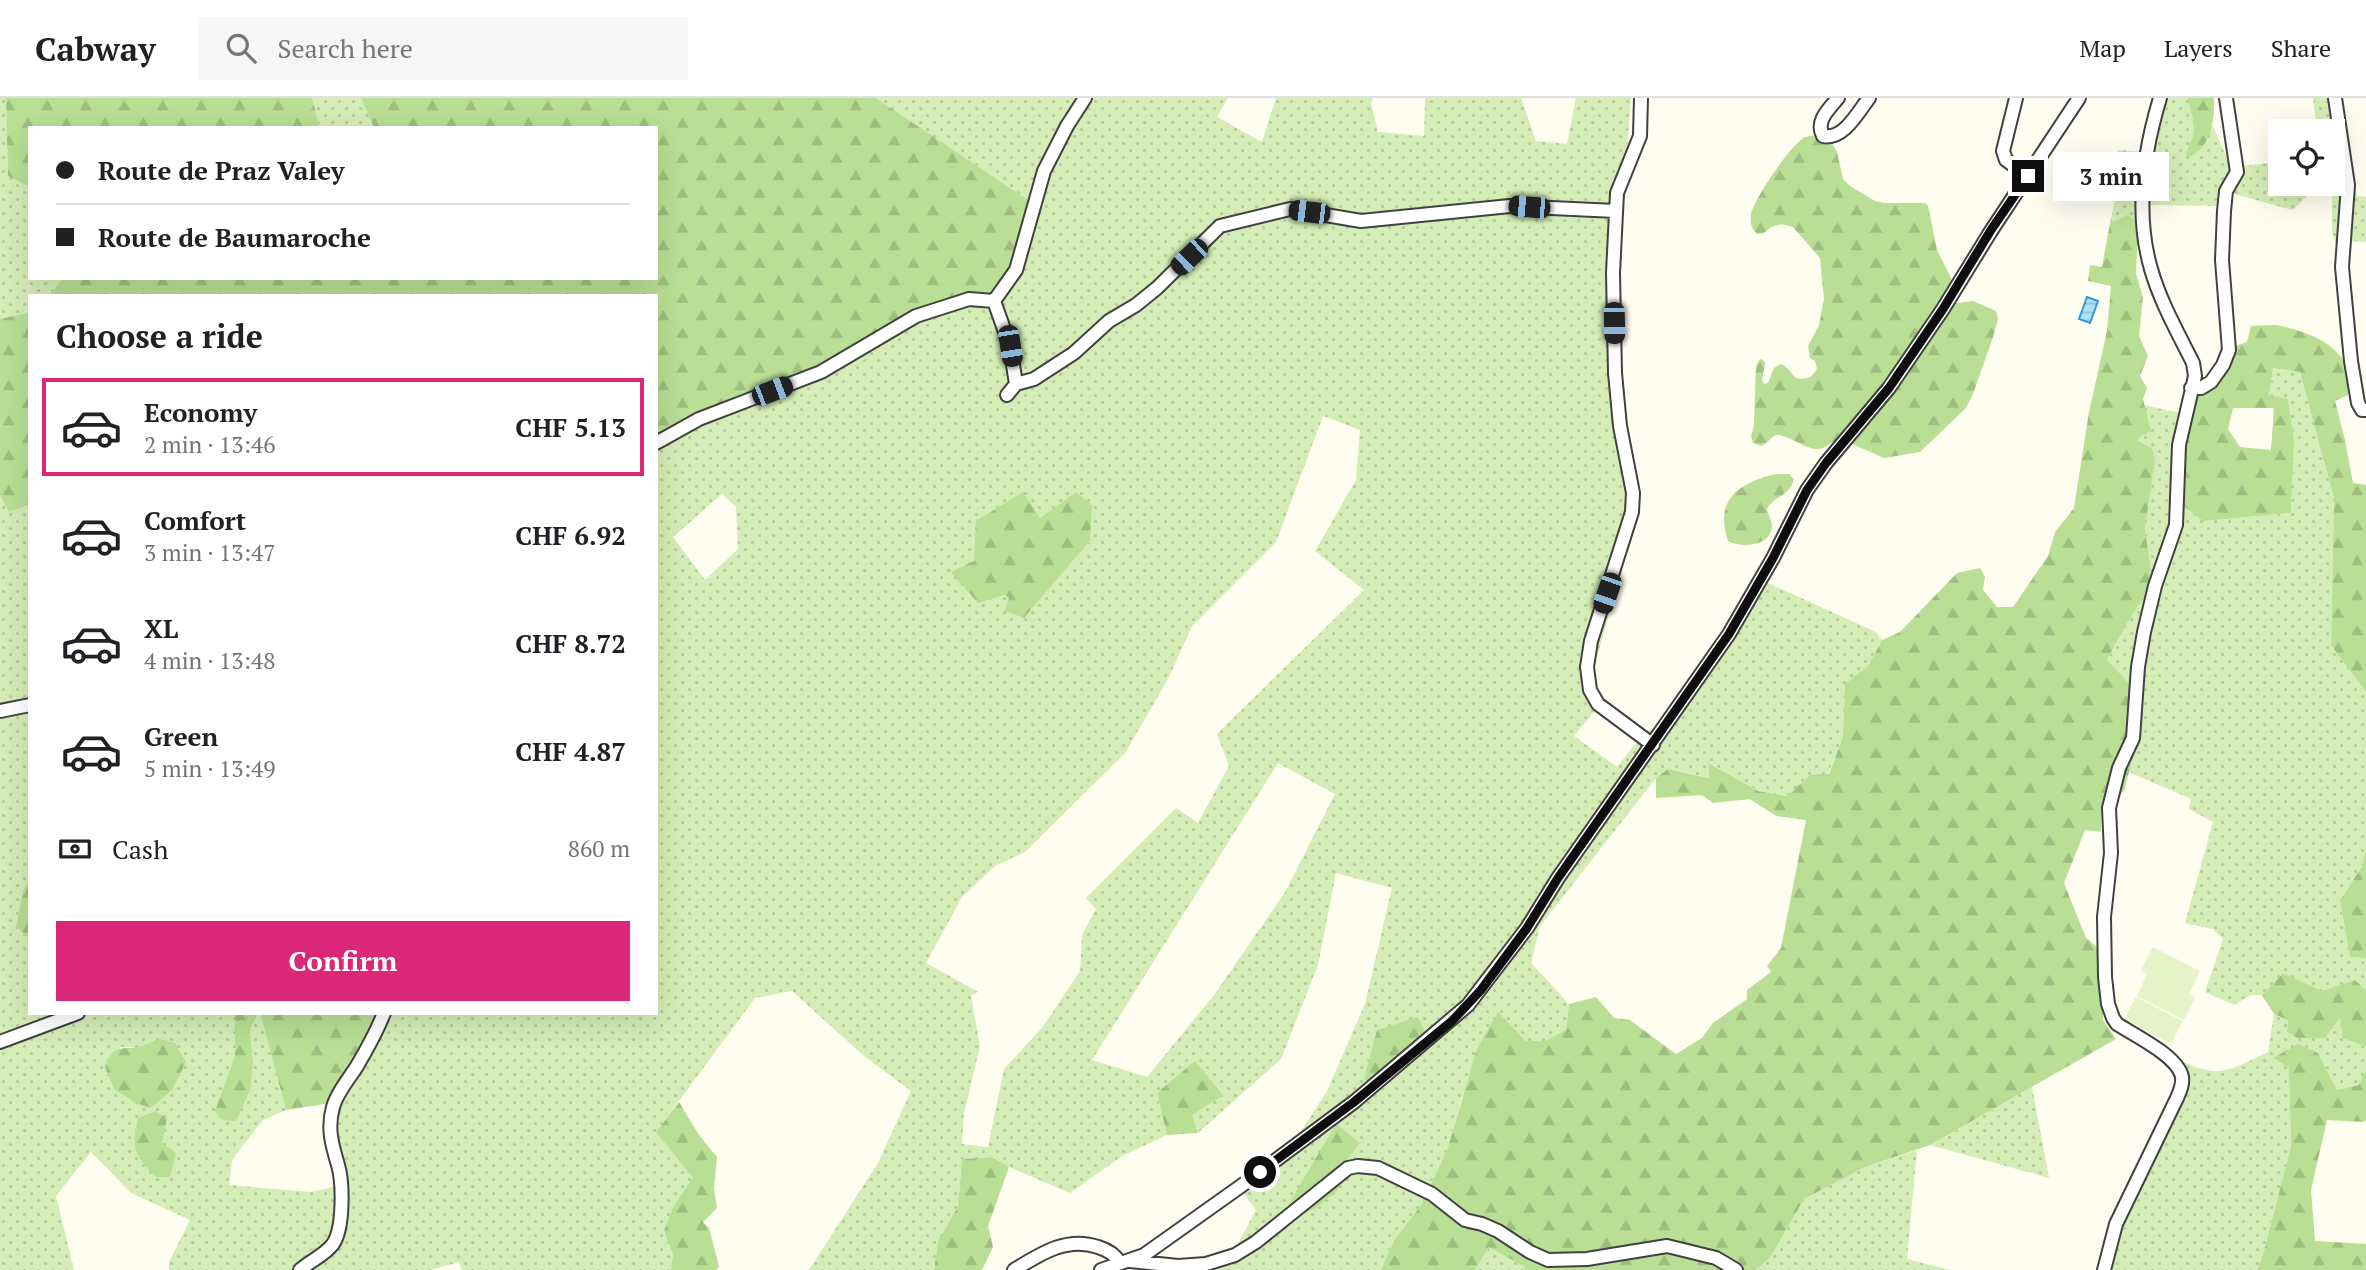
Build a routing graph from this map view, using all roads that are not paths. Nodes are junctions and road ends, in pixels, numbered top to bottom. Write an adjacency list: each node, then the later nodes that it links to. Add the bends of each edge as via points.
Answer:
1 (1085, 98): 12 (street, via 1044,171 1016,270)
2 (1641, 98): 11 (street, via 1640,136 1617,193)
3 (1838, 98): 4 (street, via 1820,123 1823,136 1842,132)
4 (1869, 98)
5 (2015, 98): 10 (street, via 2003,151 2006,160)
6 (2079, 98): 10 (street)
7 (2160, 98): 14 (street, via 2147,152 2144,240 2151,270 2193,363)
8 (2225, 98): 14 (street, via 2237,172 2224,211 2222,260 2229,350 2211,382)
9 (2335, 98): 16 (street, via 2348,185 2342,239 2345,304 2358,403)
10 (2028, 176): 20 (street, via 1889,388 1807,490 1729,634)
11 (1616, 211): 13 (street, via 1510,205 1361,221 1290,209 1220,226 1136,305 1074,353 1034,379); 20 (street, via 1612,273 1615,373 1632,512 1587,667 1590,690 1598,704)
12 (994, 302): 13 (street, via 1010,346); 17 (street, via 969,299 916,316 821,372 699,419)
13 (1016, 384): 15 (street)
14 (2191, 388): 29 (street, via 2179,445 2176,525 2144,632 2133,738 2119,768 2109,808 2111,853 2104,917 2105,978 2113,1018 2171,1058 2182,1082 2116,1224)
15 (1007, 395)
16 (2366, 410)
17 (658, 442)
18 (28, 705): 19 (street)
19 (0, 711)
20 (1653, 744): 24 (street, via 1527,928 1468,1005 1354,1102 1144,1255)
21 (73, 1015): 23 (street)
22 (383, 1015): 25 (street, via 333,1106 332,1150 340,1189 337,1235 327,1250)
23 (0, 1042)
24 (1123, 1262): 26 (street, via 1109,1252 1079,1243 1047,1251); 27 (street); 28 (street, via 1178,1266 1235,1255 1348,1168 1359,1166 1378,1168 1432,1194 1465,1220 1499,1231 1548,1260 1587,1259 1667,1246 1716,1258)
25 (300, 1270)
26 (1014, 1270)
27 (1101, 1270)
28 (1736, 1270)
29 (2105, 1270)

